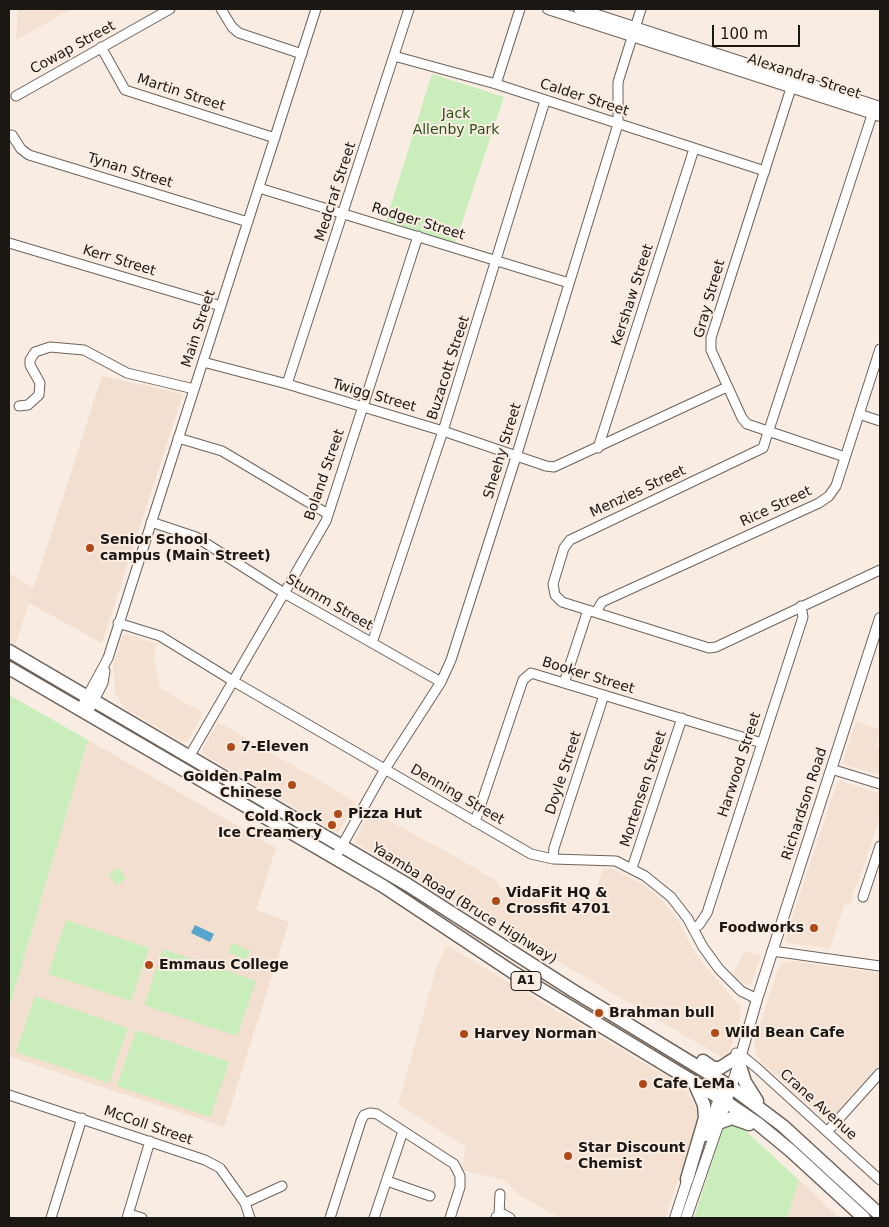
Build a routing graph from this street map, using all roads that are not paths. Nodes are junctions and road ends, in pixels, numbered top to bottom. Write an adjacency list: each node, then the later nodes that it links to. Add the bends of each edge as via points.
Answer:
1 (170, 9): 10 (street, Cowap Street)
2 (221, 9): 11 (street, via 239,33)
3 (316, 9): 11 (street, Main Street)
4 (409, 9): 12 (street, Medcraf Street)
5 (520, 9): 14 (street)
6 (548, 9): 9 (main road, Alexandra Street)
7 (578, 9): 9 (main road, Alexandra Street)
8 (641, 9): 9 (street, Sheehy Street)
9 (634, 32): 13 (main road, Alexandra Street); 18 (street, Sheehy Street, via 618,82)
10 (101, 47): 15 (street, Cowap Street); 20 (street, Martin Street, via 125,90)
11 (302, 54): 20 (street, Main Street)
12 (394, 56): 14 (street, Calder Street); 24 (street, Medcraf Street)
13 (793, 83): 17 (main road, Alexandra Street); 22 (street, Gray Street)
14 (496, 84): 16 (street, Calder Street)
15 (16, 96)
16 (545, 101): 18 (street, Calder Street); 28 (street, Buzacott Street)
17 (877, 110): 41 (street, Menzies Street)
18 (618, 124): 21 (street, Calder Street); 29 (street, Sheehy Street)
19 (12, 135): 25 (street, Tynan Street, via 28,154)
20 (275, 138): 23 (street, Main Street)
21 (694, 150): 22 (street, Calder Street); 43 (street, Kershaw Street)
22 (765, 171): 34 (street, Gray Street, via 711,338 711,350)
23 (258, 188): 24 (street, Rodger Street); 25 (street, Main Street)
24 (344, 214): 26 (street, Rodger Street); 33 (street, Medcraf Street)
25 (248, 222): 30 (street, Main Street)
26 (418, 236): 28 (street, Rodger Street); 37 (street, Boland Street)
27 (9, 242): 30 (street, Kerr Street)
28 (497, 261): 29 (street, Rodger Street); 40 (street, Buzacott Street)
29 (569, 283): 45 (street, Sheehy Street)
30 (221, 306): 32 (street, Main Street)
31 (880, 349): 38 (street, Rice Street)
32 (203, 362): 33 (street, Twigg Street); 35 (street, Main Street)
33 (287, 384): 37 (street, Twigg Street)
34 (727, 387): 41 (street, Gray Street, via 745,422); 43 (street, Twigg Street)
35 (194, 389): 36 (street, via 127,373 84,350 50,347 35,352 30,360 40,383 39,395 28,405); 42 (street, Main Street)
36 (19, 406)
37 (363, 407): 40 (street, Twigg Street); 46 (street, Boland Street)
38 (859, 414): 39 (street); 44 (street, Rice Street)
39 (880, 421)
40 (443, 431): 45 (street, Twigg Street); 54 (street, Buzacott Street)
41 (769, 432): 44 (street, Gray Street); 51 (street, Menzies Street, via 766,444 758,452 570,540 564,548 553,584 555,595 562,602)
42 (178, 438): 46 (street, via 222,451); 47 (street, Main Street)
43 (598, 448): 45 (street, Twigg Street, via 554,467)
44 (845, 456): 51 (street, Rice Street, via 834,490 824,500 602,602)
45 (516, 457): 58 (street, Sheehy Street, via 451,660)
46 (328, 514): 49 (street, Boland Street)
47 (151, 522): 49 (street, Stumm Street, via 196,537); 53 (street, Main Street)
48 (880, 570): 50 (street, Menzies Street)
49 (284, 593): 54 (street, Stumm Street); 57 (street, Boland Street)
50 (801, 606): 51 (street, Menzies Street, via 708,648); 64 (street, Harwood Street, via 803,616)
51 (592, 611): 59 (street)
52 (880, 618): 67 (main road, Richardson Road)
53 (118, 623): 57 (street, Denning Street, via 160,636); 61 (street, Main Street)
54 (372, 643): 58 (street, Stumm Street)
55 (9, 651): 61 (highway, Yaamba Road (Bruce Highway) / A1)
56 (9, 668): 62 (highway, Yaamba Road (Bruce Highway) / A1)
57 (233, 681): 65 (street, Boland Street); 66 (street, Denning Street)
58 (440, 682): 66 (street, Sheehy Street)
59 (564, 683): 60 (street, Booker Street); 69 (street, Booker Street, via 531,673 523,680)
60 (604, 695): 63 (street, Booker Street); 73 (street, Doyle Street, via 554,848)
61 (91, 698): 62 (street, Main Street); 65 (highway, Yaamba Road (Bruce Highway) / A1)
62 (83, 712): 72 (highway, Yaamba Road (Bruce Highway) / A1)
63 (682, 718): 64 (street, Booker Street); 74 (street, Mortensen Street)
64 (762, 743): 76 (street, Harwood Street, via 707,913)
65 (189, 757): 70 (highway, Yaamba Road (Bruce Highway) / A1)
66 (385, 769): 69 (street, Denning Street); 70 (street, Sheehy Street)
67 (831, 769): 68 (street); 77 (main road, Richardson Road)
68 (880, 784)
69 (475, 822): 73 (street, Denning Street, via 531,854)
70 (342, 846): 72 (street, Sheehy Street); 80 (highway, Yaamba Road (Bruce Highway) / A1)
71 (880, 846): 75 (street)
72 (335, 858): 83 (highway, Yaamba Road (Bruce Highway) / A1, via 572,1010)
73 (553, 860): 74 (street, Denning Street, via 616,861)
74 (632, 868): 76 (street, Denning Street, via 671,897)
75 (863, 897)
76 (693, 929): 79 (street, Denning Street, via 719,969 741,991)
77 (772, 951): 78 (street); 79 (main road, Richardson Road)
78 (880, 966)
79 (756, 999): 81 (main road, Richardson Road)
80 (656, 1040): 81 (highway, via 672,1044 713,1068 727,1065); 84 (highway, Yaamba Road (Bruce Highway) / A1)
81 (737, 1058): 84 (main road, Richardson Road); 87 (highway, via 744,1082); 91 (street, Crane Avenue)
82 (880, 1073): 91 (street)
83 (694, 1082): 86 (highway, Yaamba Road (Bruce Highway) / A1); 94 (highway, via 704,1105 705,1118)
84 (728, 1085): 86 (main road, Richardson Road); 87 (highway, Yaamba Road (Bruce Highway) / A1)
85 (10, 1099): 88 (street, McColl Street)
86 (723, 1100): 89 (main road, Richardson Road); 93 (highway, Yaamba Road (Bruce Highway) / A1); 94 (main road, Richardson Road)
87 (765, 1111): 101 (highway, Yaamba Road (Bruce Highway) / A1)
88 (82, 1118): 92 (street, McColl Street); 104 (street)
89 (718, 1123): 93 (highway, via 725,1119 740,1119); 112 (main road, Richardson Road)
90 (403, 1131): 96 (street); 107 (street, via 377,1114 364,1115); 109 (street, via 458,1169 460,1187)
91 (827, 1132): 95 (street, Crane Avenue)
92 (150, 1141): 100 (street, McColl Street, via 220,1168); 102 (street)
93 (790, 1151): 113 (highway, Yaamba Road (Bruce Highway) / A1)
94 (688, 1179): 111 (main road, Richardson Road)
95 (880, 1180)
96 (387, 1182): 99 (street); 108 (street)
97 (282, 1186): 100 (street)
98 (500, 1194): 103 (street)
99 (430, 1196)
100 (245, 1203): 106 (street, McColl Street)
101 (880, 1215)
102 (128, 1216): 105 (street)
103 (497, 1216): 110 (street, via 503,1214)
104 (51, 1218)
105 (142, 1218)
106 (250, 1218)
107 (330, 1218)
108 (374, 1218)
109 (450, 1218)
110 (510, 1218)
111 (675, 1218)
112 (686, 1218)
113 (864, 1218)

